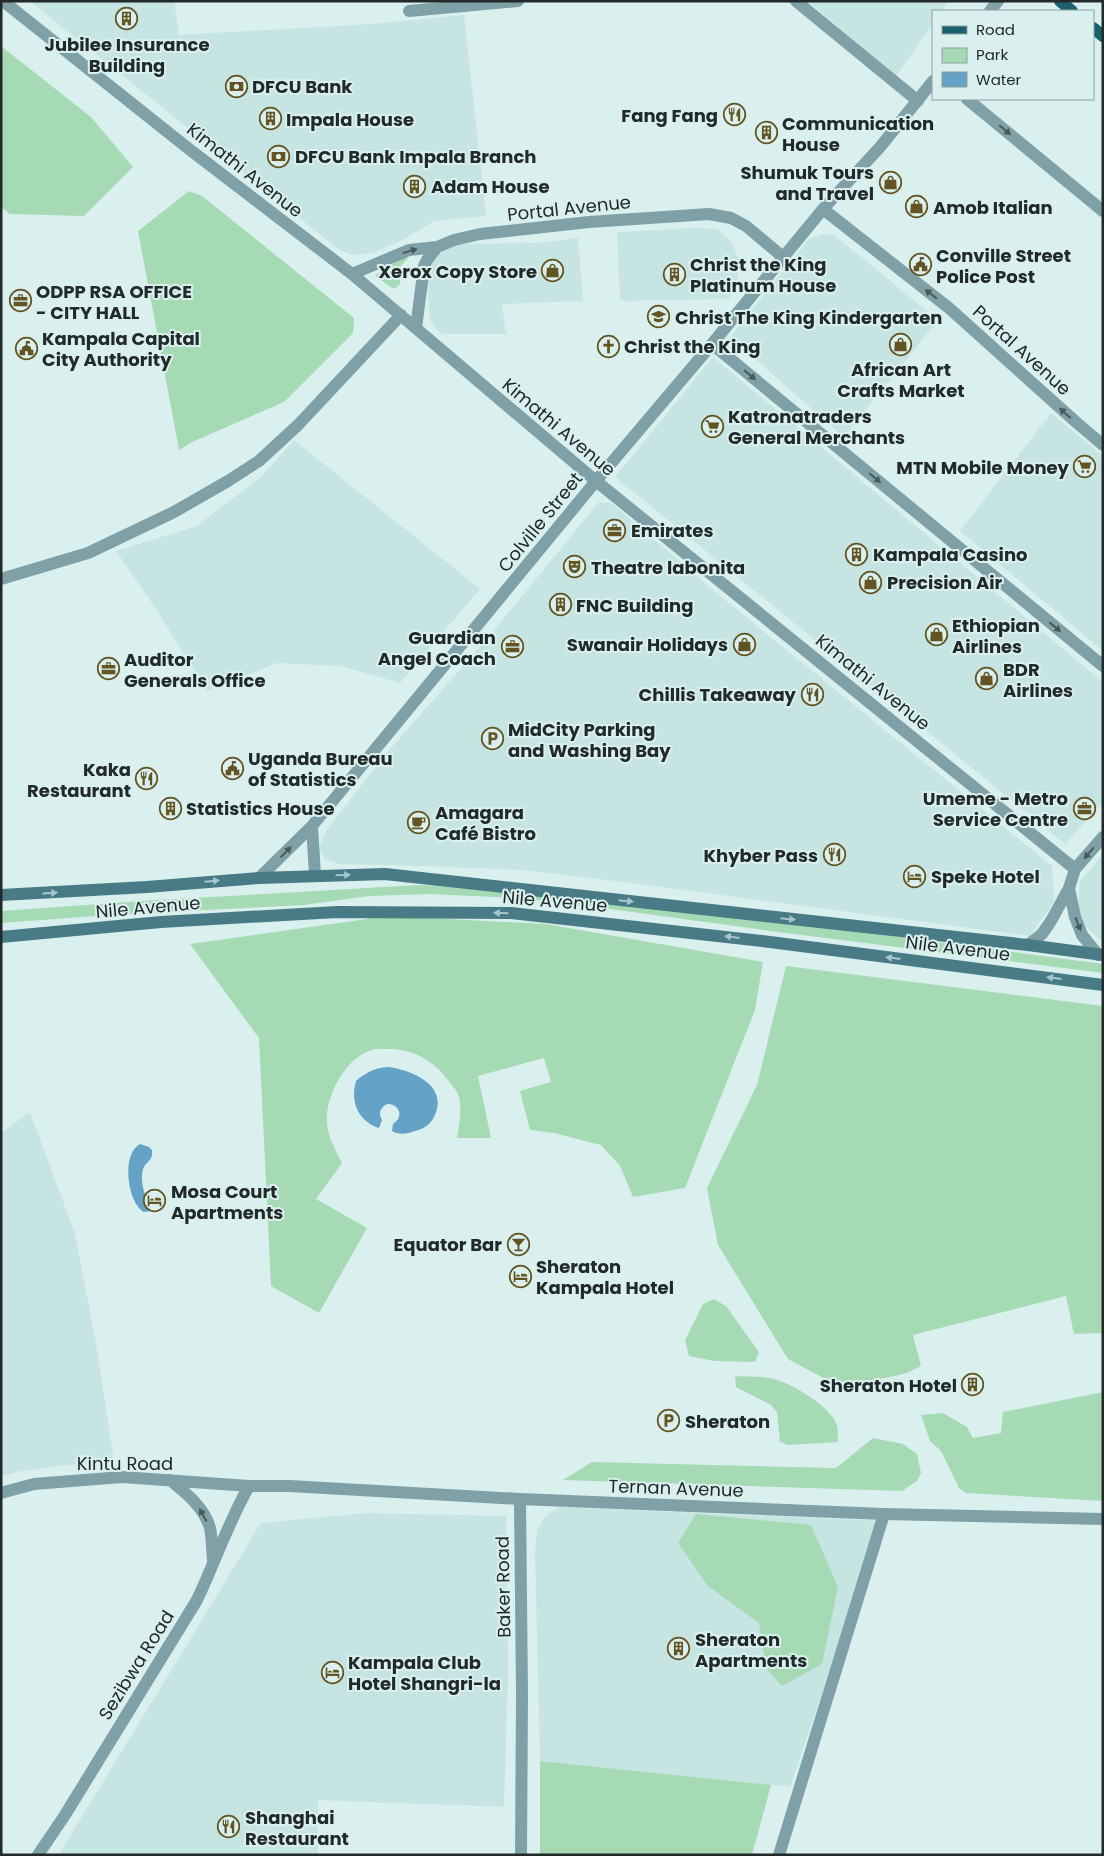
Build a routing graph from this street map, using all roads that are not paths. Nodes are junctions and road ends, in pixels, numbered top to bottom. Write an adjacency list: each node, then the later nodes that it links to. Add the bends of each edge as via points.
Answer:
1 (3, 1): 14 (street, Kimathi Avenue)
2 (518, 1): 6 (street)
3 (796, 1): 9 (street)
4 (1060, 1): 5 (main road)
5 (1071, 10)
6 (409, 11)
7 (932, 82): 9 (street, Colville Street)
8 (968, 100): 11 (street, one-way to 11)
9 (918, 101): 10 (street, Colville Street)
10 (822, 209): 13 (street, Colville Street); 18 (street, Portal Avenue, one-way to 10, via 949,308)
11 (1103, 211)
12 (438, 247): 13 (street, Portal Avenue, via 480,234 709,214 731,218 746,226); 14 (street, Portal Avenue, one-way to 12, via 409,250); 16 (street, via 425,263)
13 (783, 257): 17 (street, Colville Street)
14 (352, 274): 15 (street, Kimathi Avenue)
15 (401, 315): 16 (street, Kimathi Avenue); 20 (street, via 298,425 259,461 166,516 88,552)
16 (416, 328): 19 (street, Kimathi Avenue)
17 (712, 344): 19 (street, Colville Street); 21 (street, one-way to 21)
18 (1103, 445)
19 (596, 481): 22 (street, Colville Street); 24 (street, Kimathi Avenue)
20 (1, 579)
21 (1103, 666)
22 (312, 826): 25 (street); 26 (street, Colville Street, one-way to 22)
23 (1103, 837): 24 (street, one-way to 24)
24 (1075, 869): 27 (street)
25 (315, 875): 26 (main road, Nile Avenue); 30 (main road, Nile Avenue, one-way to 30, via 385,874)
26 (259, 878): 28 (main road, Nile Avenue, one-way to 26)
27 (1069, 888): 30 (street, via 1047,927); 31 (street, one-way to 31, via 1082,935)
28 (1, 895)
29 (1, 937): 32 (main road, Nile Avenue, one-way to 29, via 511,913 337,912 161,922)
30 (1028, 946): 31 (main road, Nile Avenue)
31 (1100, 955)
32 (1103, 984)
33 (170, 1480): 34 (street, Kintu Road); 35 (street, Kintu Road, via 96,1478 34,1484); 39 (street, one-way to 33, via 210,1528 203,1512)
34 (249, 1486): 36 (street, Ternan Avenue); 39 (street, Sezibwa Road)
35 (1, 1493)
36 (520, 1499): 37 (street, Ternan Avenue); 41 (street, Baker Road)
37 (884, 1514): 38 (street, Ternan Avenue); 42 (street)
38 (1103, 1519)
39 (213, 1562): 40 (street, Sezibwa Road, via 197,1600)
40 (38, 1855)
41 (521, 1855)
42 (779, 1855)

